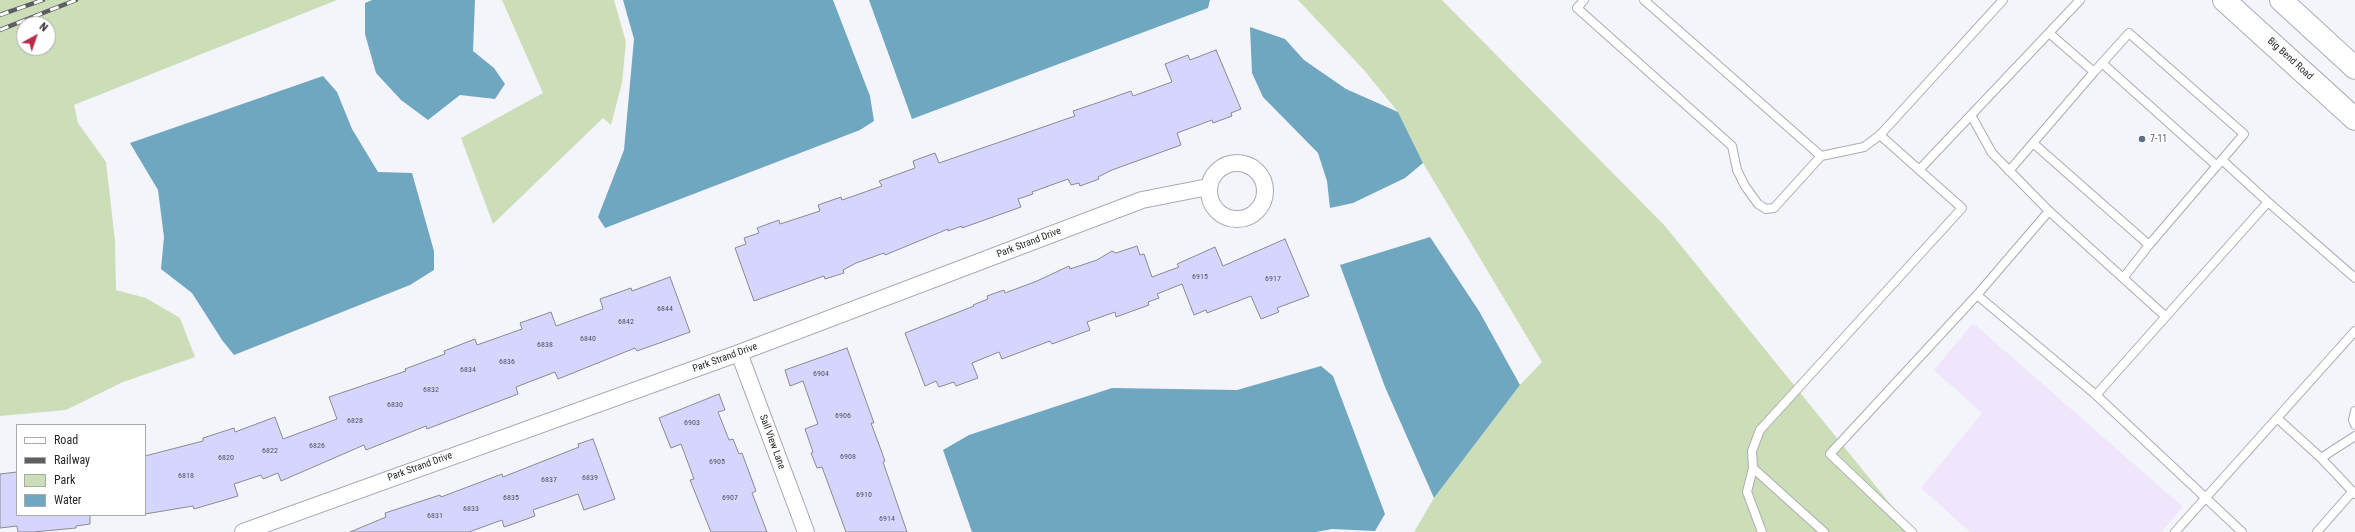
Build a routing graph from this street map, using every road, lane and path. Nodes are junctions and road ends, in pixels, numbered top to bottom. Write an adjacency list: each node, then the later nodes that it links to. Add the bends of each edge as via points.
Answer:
1 (1584, 0): 25 (lane, via 1577,8 1732,146 1737,170 1758,204 1766,209 1774,208)
2 (1644, 0): 25 (lane)
3 (2003, 0): 21 (lane)
4 (2080, 0): 7 (lane)
5 (2224, 0): 18 (main road, Big Bend Road)
6 (2281, 0): 9 (main road)
7 (2049, 32): 10 (lane); 16 (lane)
8 (2102, 63): 10 (lane); 12 (lane); 26 (lane, via 2129,33 2153,58 2221,118 2244,134)
9 (2355, 68)
10 (2094, 72): 23 (lane)
11 (2133, 79): 12 (lane)
12 (2127, 86): 14 (lane)
13 (2150, 94): 14 (lane)
14 (2144, 100): 17 (lane)
15 (2168, 110): 17 (lane)
16 (1971, 115): 27 (lane); 28 (lane, via 1992,153)
17 (2162, 116): 20 (lane)
18 (2355, 119)
19 (2184, 123): 20 (lane)
20 (2177, 130): 24 (lane)
21 (1880, 135): 25 (lane, via 1864,147); 27 (lane)
22 (2202, 139): 24 (lane)
23 (2033, 142): 28 (lane); 32 (lane)
24 (2195, 146): 26 (lane)
25 (1821, 156)
26 (2220, 163): 30 (lane); 32 (lane)
27 (1919, 170): 45 (lane, via 1962,208 1760,430 1752,451)
28 (2009, 171): 31 (lane)
29 (1208, 187): 38 (street, Park Strand Drive, via 1142,200)
30 (2268, 202): 34 (lane); 36 (lane)
31 (2049, 210): 33 (lane); 35 (lane)
32 (2149, 245): 33 (lane)
33 (2124, 277): 36 (lane)
34 (2355, 278)
35 (1977, 295): 39 (lane); 52 (lane, via 1830,454)
36 (2165, 316): 39 (lane)
37 (2355, 331): 41 (lane)
38 (739, 353): 48 (street, Park Strand Drive); 49 (street, Sail View Lane)
39 (2096, 395): 47 (lane)
40 (2355, 411): 42 (lane)
41 (2277, 418): 44 (lane); 47 (lane)
42 (2355, 425)
43 (2355, 436): 44 (lane)
44 (2321, 458): 46 (lane)
45 (1753, 468): 50 (lane, via 1747,492); 51 (lane)
46 (2354, 492): 55 (lane)
47 (2206, 498): 53 (lane); 54 (lane)
48 (243, 532)
49 (806, 532)
50 (1762, 532)
51 (1824, 532)
52 (1912, 532)
53 (2175, 532)
54 (2242, 532)
55 (2317, 532)

